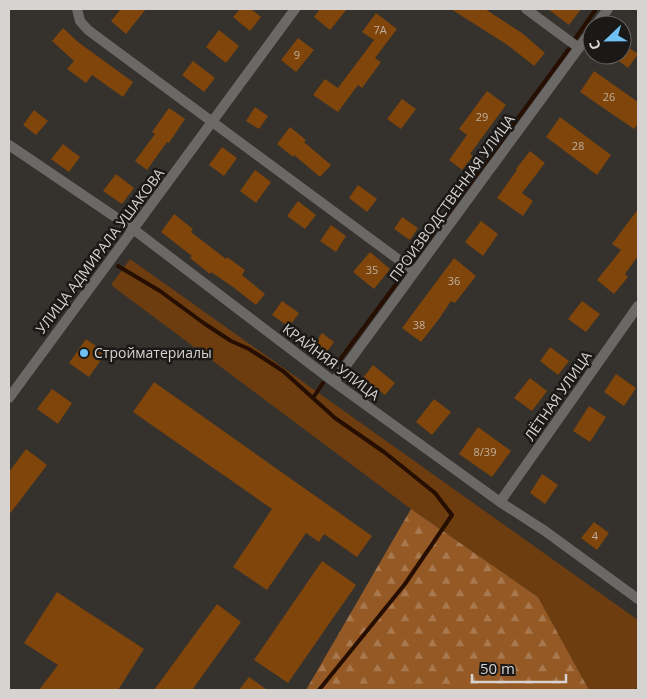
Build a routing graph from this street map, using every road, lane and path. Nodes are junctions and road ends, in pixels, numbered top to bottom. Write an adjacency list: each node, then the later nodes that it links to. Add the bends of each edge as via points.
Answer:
1 (77, 9): 6 (street, via 80,21 88,30)
2 (295, 9): 6 (street, УЛИЦА АДМИРАЛА УШАКОВА)
3 (526, 9): 5 (street)
4 (582, 44): 5 (street, ПРОИЗВОДСТВЕННАЯ УЛИЦА)
5 (579, 48): 9 (street, ПРОИЗВОДСТВЕННАЯ УЛИЦА)
6 (213, 122): 8 (street, УЛИЦА АДМИРАЛА УШАКОВА); 9 (street)
7 (9, 145): 8 (street, КРАЙНЯЯ УЛИЦА)
8 (134, 229): 11 (street, КРАЙНЯЯ УЛИЦА); 12 (street, УЛИЦА АДМИРАЛА УШАКОВА)
9 (414, 271): 11 (street, ПРОИЗВОДСТВЕННАЯ УЛИЦА)
10 (638, 306): 13 (street, ЛЁТНАЯ УЛИЦА)
11 (334, 382): 13 (street, КРАЙНЯЯ УЛИЦА)
12 (9, 398)
13 (500, 502): 14 (street, КРАЙНЯЯ УЛИЦА)
14 (638, 600)

